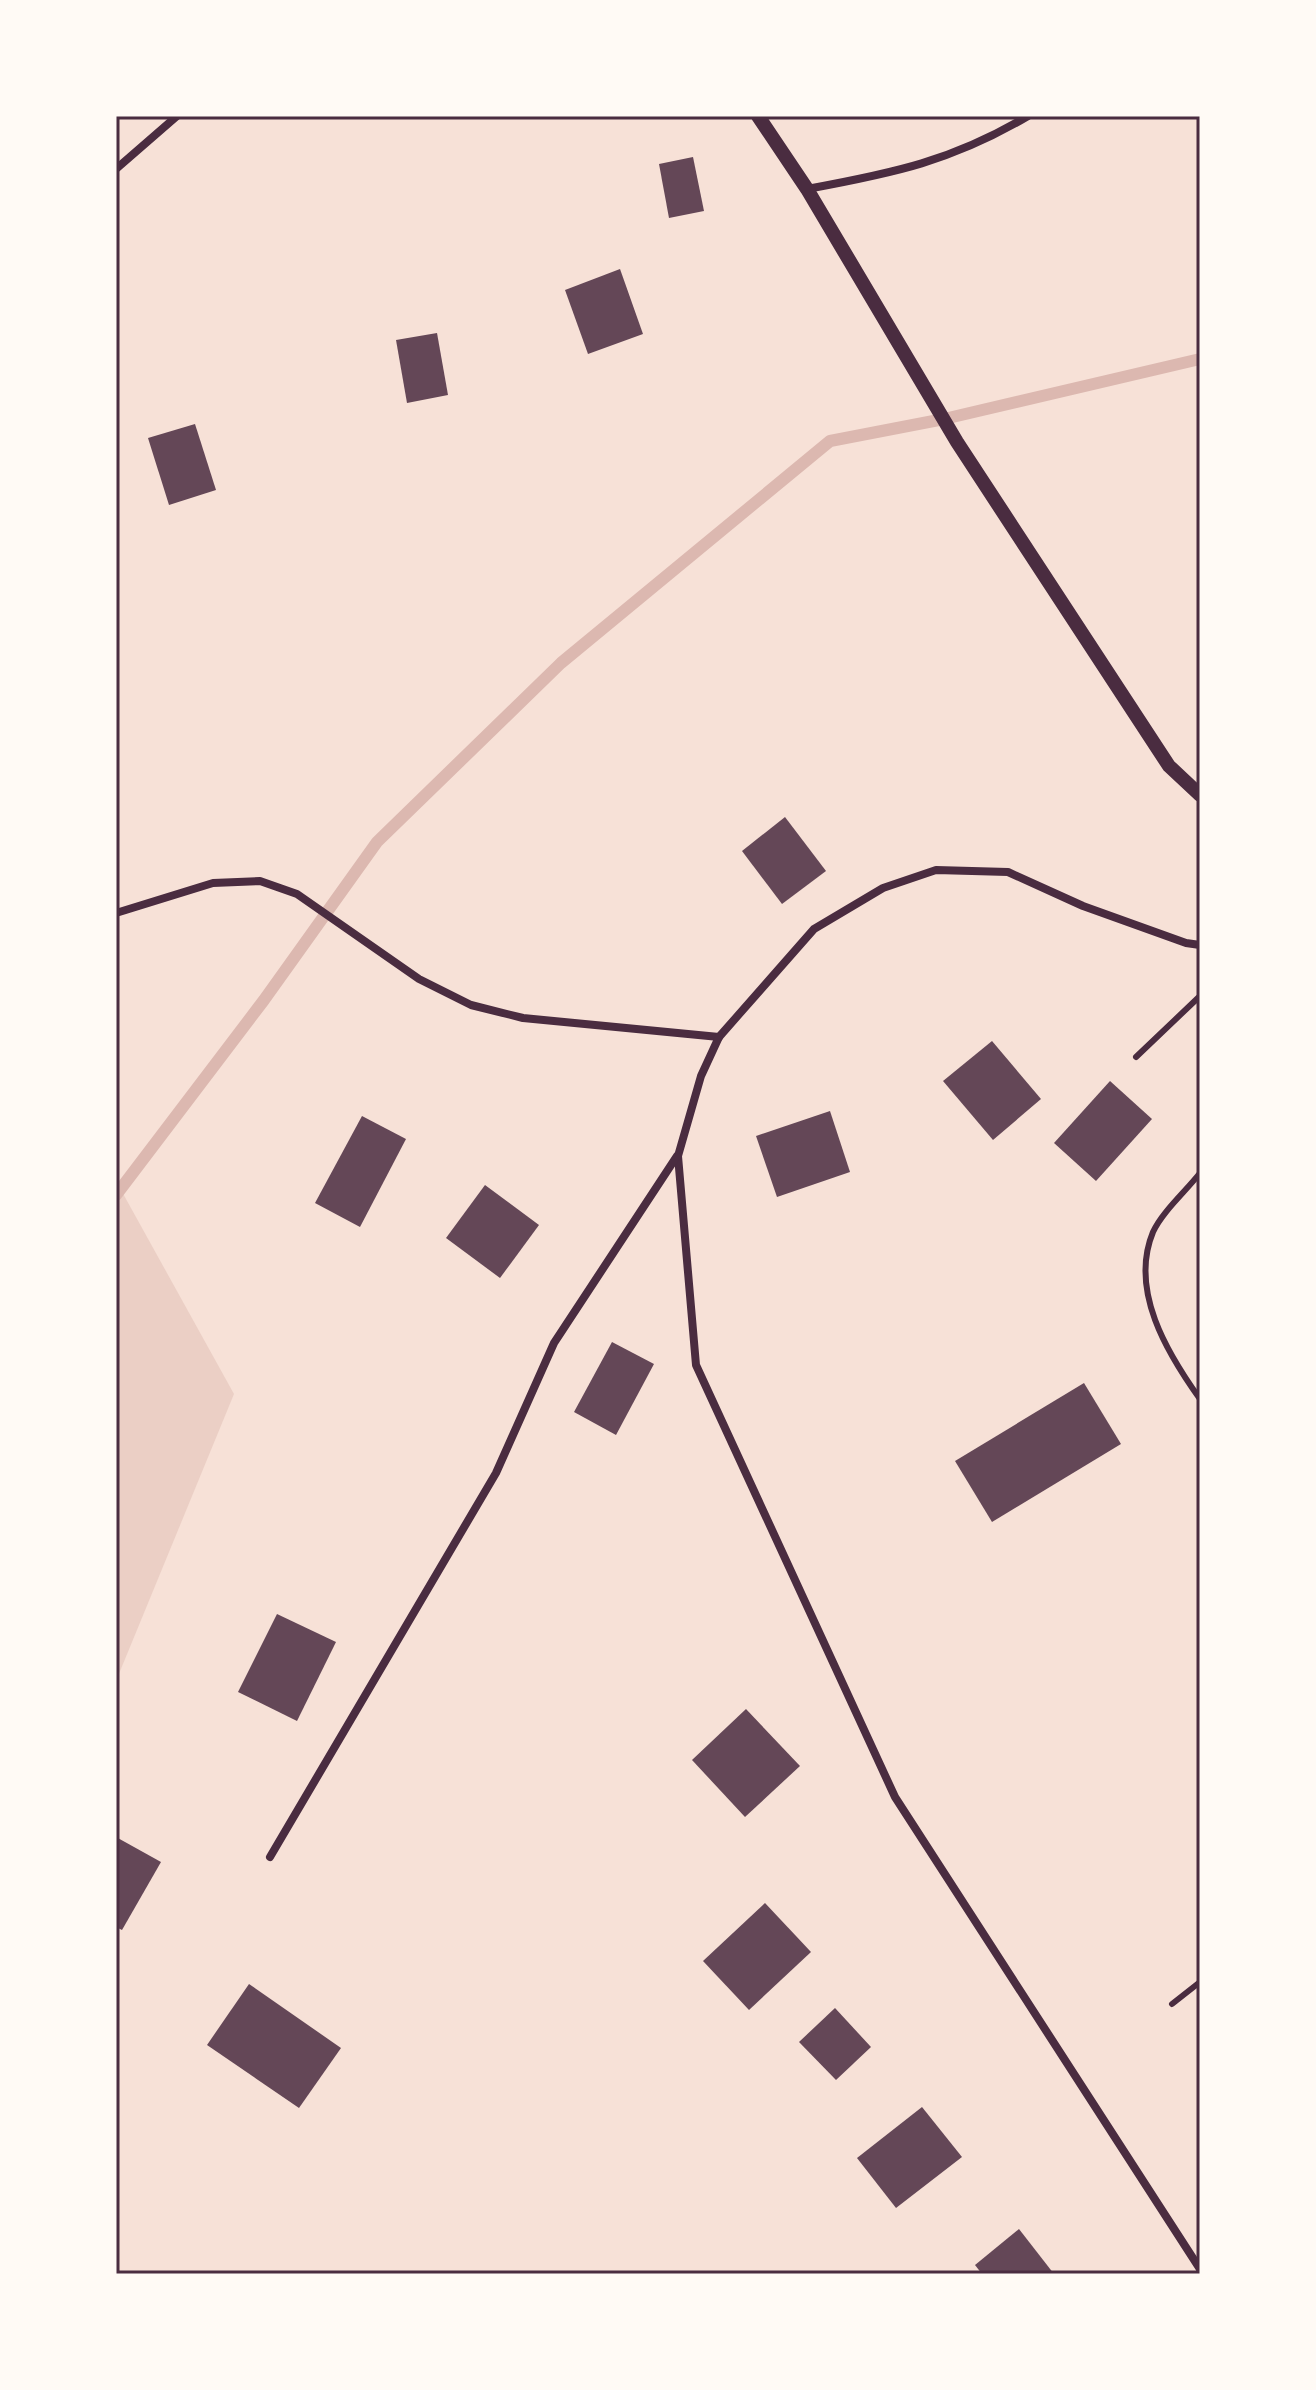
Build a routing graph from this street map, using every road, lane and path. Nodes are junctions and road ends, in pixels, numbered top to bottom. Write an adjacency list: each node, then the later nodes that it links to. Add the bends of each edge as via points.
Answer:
1 (177, 116): 4 (street)
2 (758, 116): 5 (street)
3 (1028, 116): 5 (street, via 981,144 900,172)
4 (116, 169)
5 (807, 189): 6 (street, via 957,442 1169,766)
6 (1200, 795)
7 (116, 913): 10 (street, via 213,883 260,881 297,894 419,979 471,1005 523,1018)
8 (1200, 945): 10 (street, via 1083,906 1008,872 936,870 883,888 814,929)
9 (1200, 996): 11 (lane)
10 (719, 1037): 12 (street, via 701,1076)
11 (1136, 1057)
12 (678, 1156): 15 (street, via 554,1343 496,1473); 18 (street, via 696,1365 868,1741 895,1797)
13 (1200, 1173): 14 (lane, via 1153,1231 1143,1281 1169,1357)
14 (1200, 1399)
15 (270, 1857)
16 (1200, 1982): 17 (lane)
17 (1172, 2004)
18 (1200, 2269)

